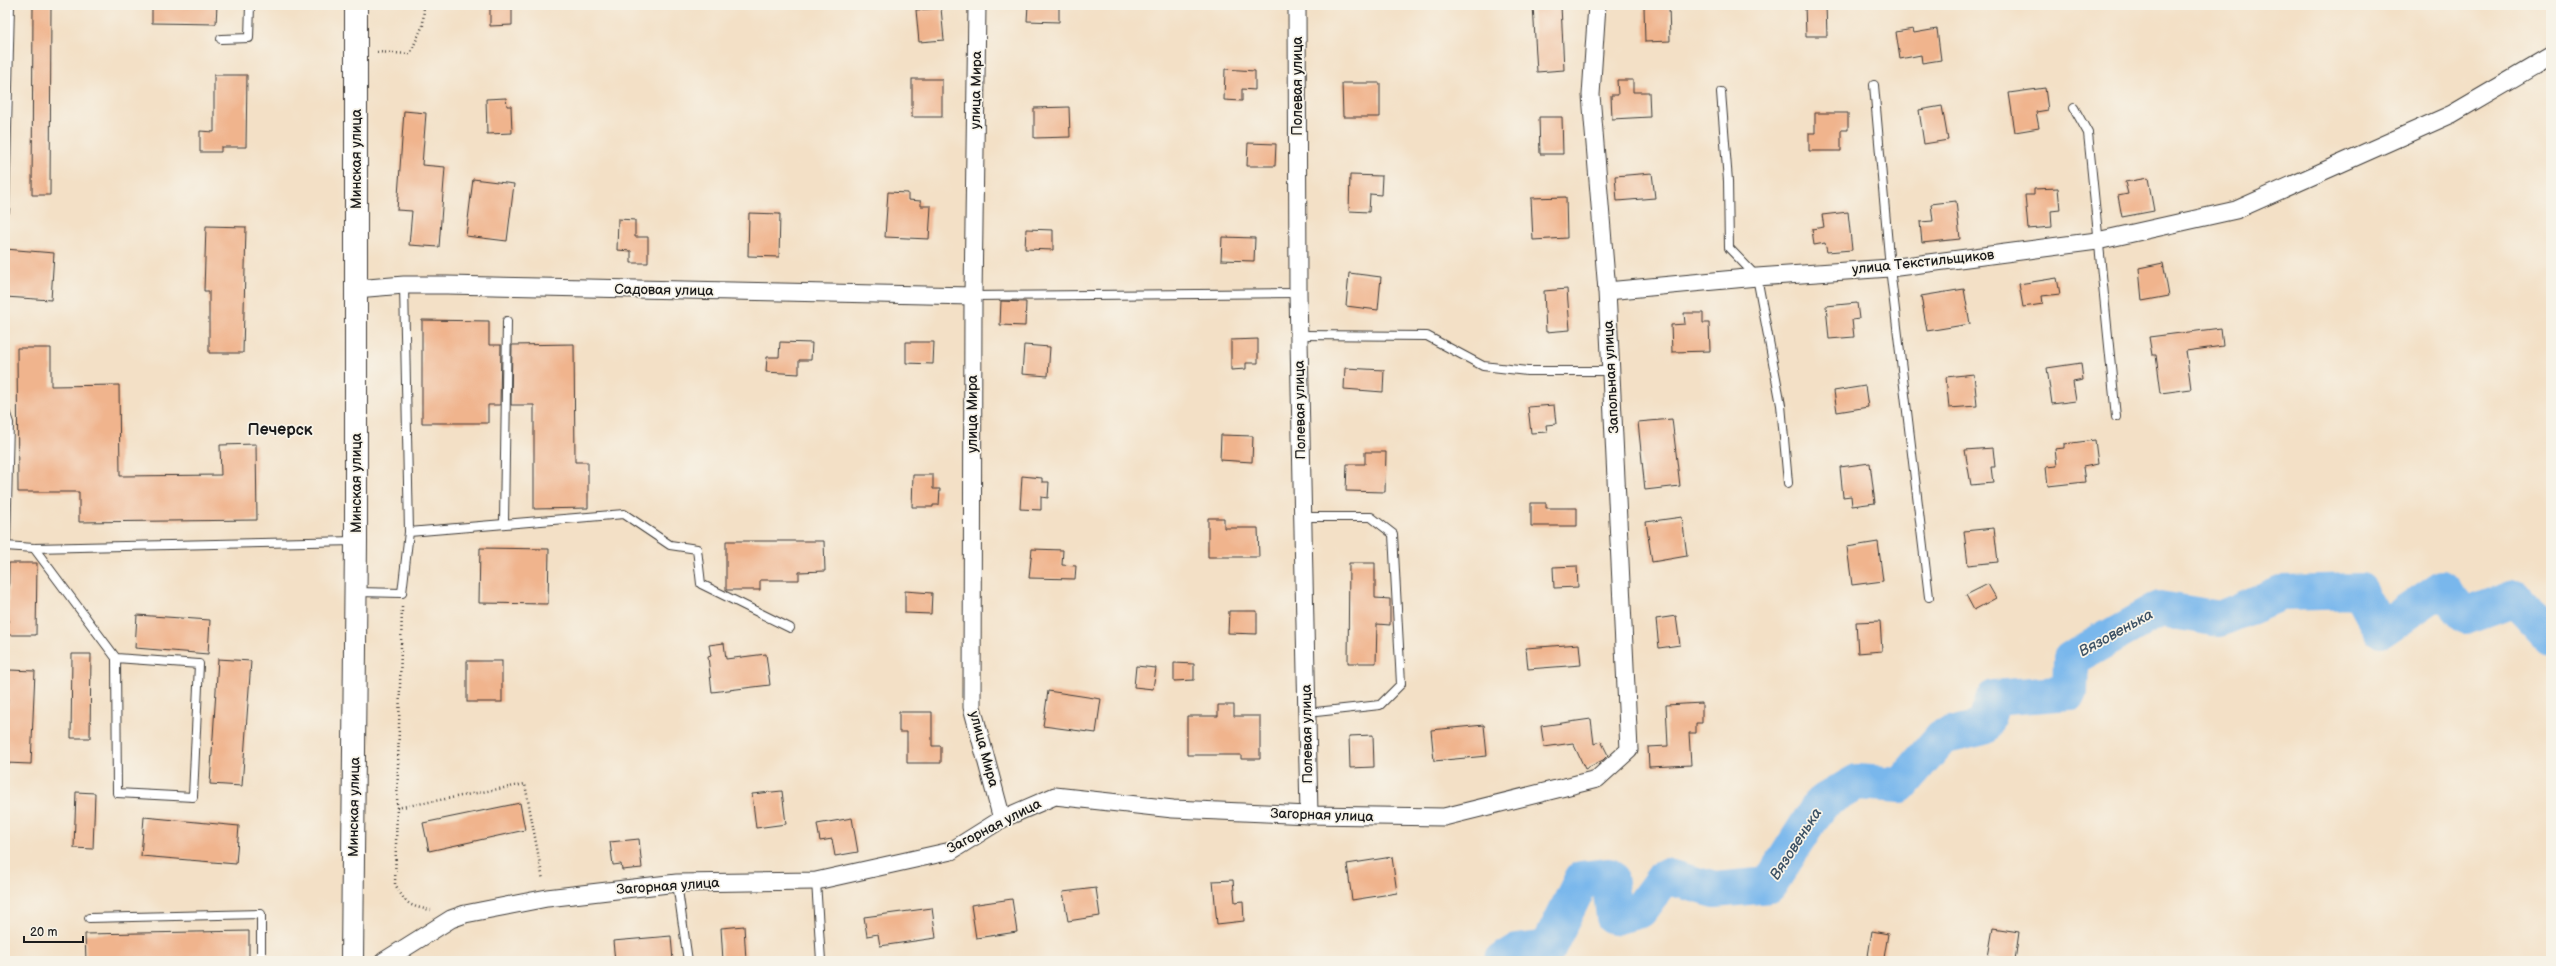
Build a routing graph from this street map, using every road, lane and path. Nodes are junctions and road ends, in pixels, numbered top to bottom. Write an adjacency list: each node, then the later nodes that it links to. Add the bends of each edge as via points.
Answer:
1 (10, 5): 14 (lane)
2 (250, 5): 8 (lane, via 249,38)
3 (356, 5): 9 (main road, Минская улица)
4 (424, 5): 9 (path, via 423,25 410,54)
5 (977, 5): 22 (street, улица Мира)
6 (1297, 5): 21 (street, Полевая улица)
7 (1597, 5): 20 (street, Запольная улица, via 1591,95)
8 (221, 39)
9 (356, 51): 19 (main road, Минская улица)
10 (2551, 56): 15 (street, улица Текстильщиков, via 2452,114 2236,210)
11 (1874, 85): 16 (lane)
12 (1721, 92): 17 (lane, via 1728,181 1729,248)
13 (2074, 108): 15 (lane, via 2088,133)
14 (5, 211)
15 (2097, 241): 16 (street, улица Текстильщиков); 27 (lane)
16 (1890, 268): 17 (street, улица Текстильщиков); 38 (lane)
17 (1757, 277): 20 (street, улица Текстильщиков); 29 (lane, via 1781,405)
18 (404, 285): 19 (street, Садовая улица); 22 (street, Садовая улица); 32 (lane)
19 (356, 289): 33 (main road, Минская улица)
20 (1606, 291): 25 (street, Запольная улица)
21 (1298, 293): 22 (lane); 24 (street, Полевая улица)
22 (972, 296): 45 (street, улица Мира, via 972,707)
23 (506, 321): 31 (lane)
24 (1299, 334): 25 (lane, via 1427,336 1483,366 1527,371); 30 (street, Полевая улица)
25 (1610, 371): 42 (street, Запольная улица)
26 (5, 411): 28 (lane, via 9,422)
27 (2116, 417)
28 (6, 455): 34 (lane)
29 (1788, 483)
30 (1302, 517): 41 (street, Полевая улица); 41 (lane, via 1371,517 1393,534 1401,684 1380,704)
31 (504, 523): 32 (lane); 39 (lane, via 624,514 670,545 697,549 700,584)
32 (408, 532): 37 (lane)
33 (356, 541): 35 (lane); 36 (main road, Минская улица)
34 (5, 546): 35 (lane)
35 (34, 548): 40 (lane)
36 (356, 592): 37 (lane); 52 (main road, Минская улица)
37 (402, 593): 43 (path)
38 (1929, 597)
39 (790, 628)
40 (116, 658): 40 (lane, via 117,793 193,797 199,664)
41 (1307, 713): 44 (street, Полевая улица)
42 (1629, 750): 44 (street, Загорная улица, via 1597,779 1444,817)
43 (397, 808): 48 (path, via 525,784); 50 (path, via 395,884 405,902 412,907 436,911)
44 (1309, 815): 45 (street, Загорная улица, via 1173,809 1055,796)
45 (1002, 819): 46 (street, Загорная улица, via 951,851)
46 (816, 881): 47 (street, Загорная улица); 55 (lane)
47 (677, 883): 48 (street, Загорная улица); 54 (lane)
48 (547, 898): 50 (street, Загорная улица)
49 (89, 918): 51 (lane, via 261,914)
50 (451, 919): 53 (street, Загорная улица)
51 (261, 961)
52 (352, 961)
53 (384, 961)
54 (688, 961)
55 (822, 961)

